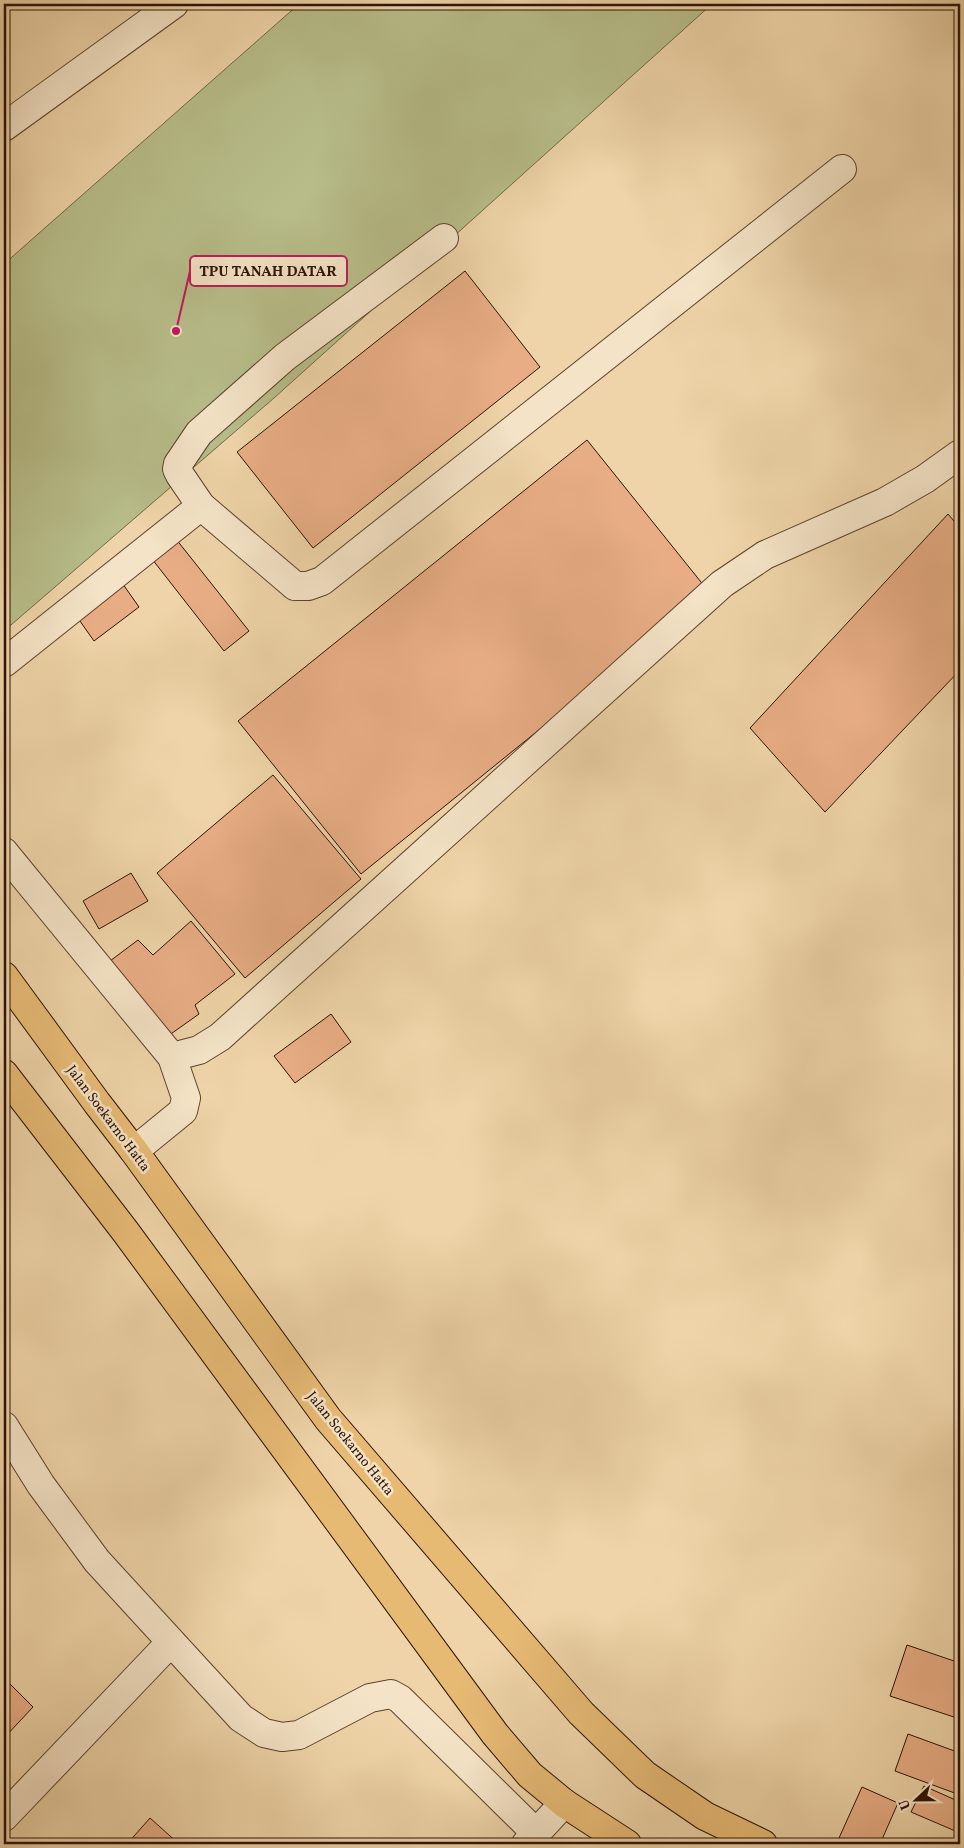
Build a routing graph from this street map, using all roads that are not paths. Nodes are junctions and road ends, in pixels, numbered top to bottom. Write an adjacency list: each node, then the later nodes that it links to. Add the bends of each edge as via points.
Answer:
1 (174, 4): 2 (street)
2 (4, 127)
3 (842, 169): 6 (street, via 322,580 308,586 295,586)
4 (444, 238): 6 (street, via 286,357 199,433 177,468)
5 (960, 454): 10 (street, via 885,502 765,555 722,584 220,1037 199,1050)
6 (201, 506): 7 (street)
7 (4, 662)
8 (4, 852): 10 (street)
9 (4, 976): 12 (highway, Jalan Soekarno Hatta)
10 (172, 1057): 12 (street, via 186,1104)
11 (4, 1074): 15 (highway, via 130,1239 495,1734 530,1775)
12 (134, 1151): 19 (highway, Jalan Soekarno Hatta, via 328,1419 581,1713 645,1775 705,1816)
13 (4, 1426): 14 (street, via 97,1561)
14 (171, 1642): 16 (street); 17 (street, via 241,1718 264,1733 282,1738 299,1734 370,1698 396,1696)
15 (564, 1803): 17 (street); 18 (highway)
16 (4, 1817)
17 (531, 1839)
18 (627, 1844)
19 (764, 1844)

